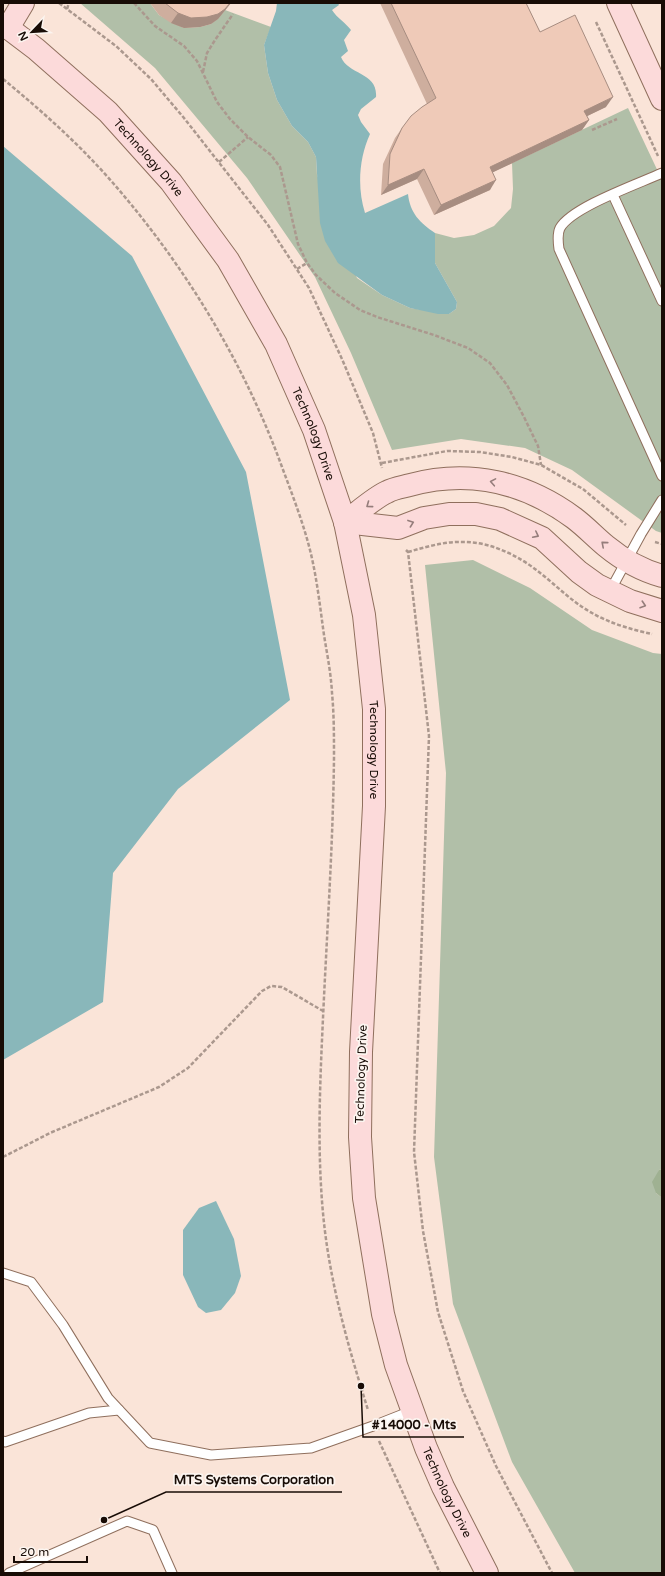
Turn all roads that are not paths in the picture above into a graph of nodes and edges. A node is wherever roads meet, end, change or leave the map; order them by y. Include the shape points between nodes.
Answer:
1 (23, 3) edge
2 (618, 3) edge
3 (5, 26) edge
4 (662, 99) edge
5 (662, 174) edge
6 (613, 195) junction
7 (662, 301) edge
8 (662, 476) edge
9 (662, 500) edge
10 (345, 522) junction
11 (627, 561) junction
12 (662, 576) edge
13 (610, 592) junction
14 (662, 611) edge
15 (3, 1273) edge
16 (119, 1410) junction
17 (411, 1410) junction
18 (3, 1441) edge
19 (9, 1573) edge
20 (172, 1573) edge
21 (487, 1573) edge

1 - 3 street
2 - 4 street
3 - 10 street, Technology Drive via 36,49 108,112 171,182 228,260 276,344 314,430
5 - 6 lane
6 - 7 lane
6 - 8 lane via 571,216 560,228 559,249
9 - 11 lane
11 -> 10 street via 548,501 508,484 479,479 425,481 387,492
10 -> 13 street via 398,528 424,518 448,514 476,514 500,519 542,538 579,572
10 - 17 street, Technology Drive via 364,615 374,709 374,806 361,1052 362,1168 365,1206 383,1314
11 - 12 street
11 - 13 lane
13 -> 14 street
15 - 16 lane via 31,1282 63,1325 108,1398
16 - 17 lane via 150,1443 211,1455 310,1448
16 - 18 lane via 89,1413
17 - 21 street, Technology Drive via 443,1487
19 - 20 lane via 127,1521 153,1530

